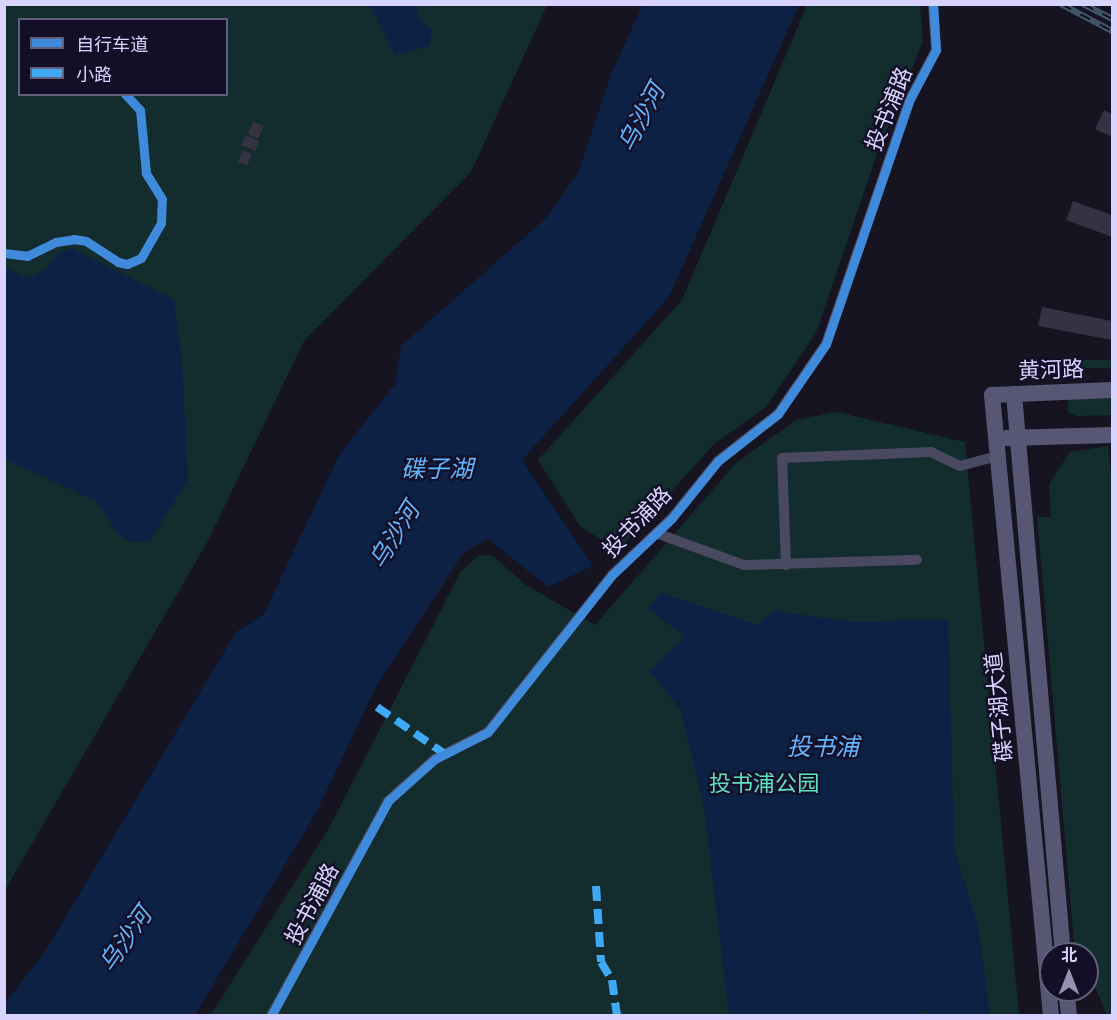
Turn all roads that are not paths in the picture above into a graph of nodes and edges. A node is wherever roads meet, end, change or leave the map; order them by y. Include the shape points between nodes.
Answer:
1 (933, 4) edge
2 (1113, 390) edge
3 (1014, 394) junction
4 (992, 395) joint
5 (1113, 435) edge
6 (996, 438) junction
7 (1017, 438) junction
8 (998, 456) junction
9 (656, 533) junction
10 (917, 560) dead end
11 (786, 565) junction
12 (1062, 942) edge
13 (271, 1016) edge
14 (1052, 1016) edge

1 - 9 street, 投书浦路 via 936,50 909,101 826,344 778,414 718,461
2 - 3 main road, 黄河路
3 - 4 main road, 黄河路
3 - 7 main road, 碟子湖大道
4 - 6 main road, 碟子湖大道
5 - 7 main road
6 - 7 main road
6 - 8 main road, 碟子湖大道
7 - 12 main road, 碟子湖大道
8 - 11 street via 960,466 931,452 782,458
8 - 14 main road, 碟子湖大道
9 - 11 street via 744,565
9 - 13 street, 投书浦路 via 612,575 488,732 435,759 388,801
10 - 11 street

